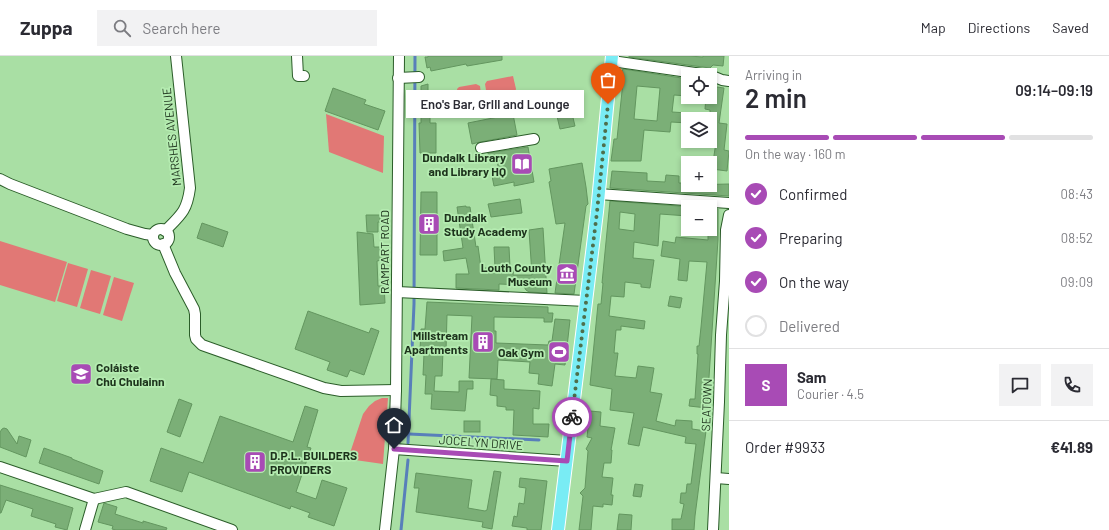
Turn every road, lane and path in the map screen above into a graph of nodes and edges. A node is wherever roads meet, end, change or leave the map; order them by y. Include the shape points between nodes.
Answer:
1 (176, 56) edge
2 (297, 56) edge
3 (399, 56) edge
4 (612, 58) edge
5 (681, 70) edge
6 (304, 76) dead end
7 (414, 77) dead end
8 (398, 78) junction
9 (717, 78) edge
10 (729, 81) edge
11 (534, 139) dead end
12 (481, 148) dead end
13 (0, 179) edge
14 (598, 194) junction
15 (729, 203) edge
16 (729, 215) edge
17 (165, 231) junction
18 (153, 235) junction
19 (163, 244) junction
20 (729, 271) edge
21 (726, 281) junction
22 (396, 292) junction
23 (586, 301) junction
24 (396, 390) junction
25 (724, 402) edge
26 (394, 449) junction
27 (567, 461) junction
28 (0, 467) edge
29 (716, 478) junction
30 (729, 480) edge
31 (94, 499) junction
32 (85, 530) edge
33 (232, 530) edge
34 (385, 530) edge
35 (558, 530) edge
36 (713, 530) edge

1 - 17 street, MARSHES AVENUE via 190,188 185,209
2 - 6 street via 298,76
3 - 8 street, RAMPART ROAD
4 - 5 street
4 - 14 main road
7 - 8 street
8 - 22 street, RAMPART ROAD
9 - 10 street
11 - 12 street
13 - 18 street via 127,229
14 - 15 street
14 - 23 main road
16 - 21 street, SEATOWN via 726,230
17 - 18 street via 159,229
17 - 19 street via 168,239
18 - 19 street via 156,242
19 - 24 street via 194,309 195,335 202,345 324,388 342,392
20 - 21 street, SEATOWN
21 - 25 street, SEATOWN via 722,336
22 - 23 street
22 - 24 street, RAMPART ROAD
23 - 27 main road
24 - 26 street, RAMPART ROAD
25 - 29 street, SEATOWN
26 - 27 street, JOCELYN DRIVE
26 - 34 street, RAMPART ROAD
27 - 35 main road
28 - 31 street
29 - 30 street
29 - 36 street, SEATOWN
31 - 32 street
31 - 33 street via 126,492

